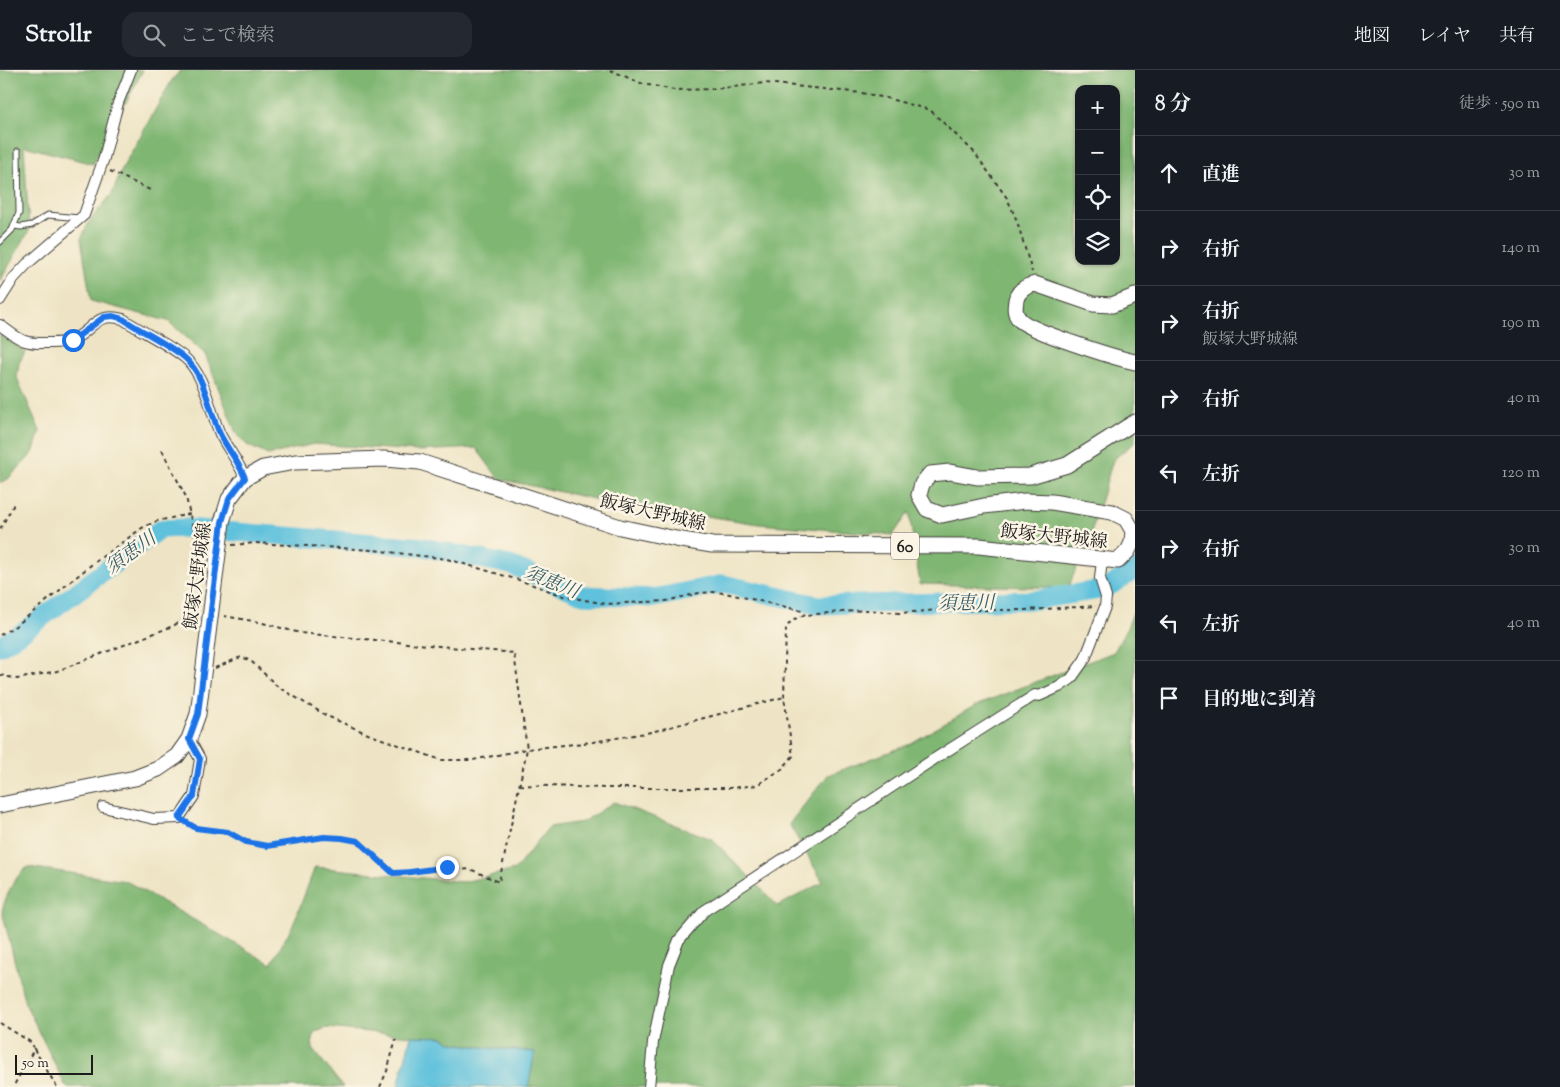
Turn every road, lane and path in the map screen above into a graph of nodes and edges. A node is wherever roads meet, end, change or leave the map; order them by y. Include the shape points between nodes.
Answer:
1 (131, 70) edge
2 (610, 70) edge
3 (18, 151) dead end
4 (101, 167) junction
5 (150, 190) dead end
6 (81, 218) junction
7 (14, 226) junction
8 (0, 242) edge
9 (1035, 284) junction
10 (1135, 296) edge
11 (0, 300) edge
12 (0, 325) edge
13 (1135, 362) edge
14 (1135, 422) edge
15 (162, 450) dead end
16 (245, 478) junction
17 (13, 501) dead end
18 (190, 514) junction
19 (0, 529) edge
20 (219, 543) junction
21 (1102, 560) junction
22 (213, 586) junction
23 (1105, 602) junction
24 (210, 613) junction
25 (805, 615) junction
26 (0, 635) edge
27 (203, 674) junction
28 (0, 675) edge
29 (784, 697) junction
30 (189, 739) junction
31 (527, 749) junction
32 (520, 785) junction
33 (0, 806) edge
34 (103, 806) dead end
35 (179, 818) junction
36 (0, 1023) edge
37 (396, 1040) dead end
38 (34, 1049) junction
39 (13, 1087) edge
40 (57, 1087) edge
41 (380, 1087) edge
42 (648, 1087) edge

1 - 4 street
2 - 9 path via 643,84 674,90 765,83 862,93 930,110 974,152 1007,198 1018,221
3 - 7 lane via 19,213
4 - 5 path
4 - 6 street
6 - 7 lane via 48,215 32,225
6 - 11 street via 27,264
7 - 8 lane
9 - 10 main road via 1093,304 1112,305
9 - 13 main road via 1026,286 1017,295 1014,308 1019,318 1032,328
12 - 16 street via 20,340 32,344 73,340 104,317 123,319 185,358 194,368 219,432
14 - 21 main road, 飯塚大野城線 / 60 via 1066,465 1030,476 977,477 950,472 930,474 922,484 920,495 927,509 942,515 1025,501 1112,512 1126,518 1133,531 1128,551 1118,561
15 - 18 path via 186,497
16 - 20 main road, 飯塚大野城線 / 60 via 229,499
16 - 21 main road, 飯塚大野城線 / 60 via 264,468 295,462 384,459 420,462 620,527 676,540 712,545 979,546
17 - 19 path
18 - 22 path via 203,574
18 - 26 path via 157,521 142,528
20 - 22 main road, 飯塚大野城線 / 60
20 - 25 path via 372,550 447,559 564,596 606,604 666,602 713,592 786,607 802,611
21 - 23 street via 1100,578
22 - 24 main road, 飯塚大野城線 / 60
23 - 25 path via 1097,606 1025,610 899,613 867,610
23 - 42 street via 1085,659 1071,679 1027,700 704,911 679,940 669,965 653,1042
24 - 27 main road, 飯塚大野城線 / 60
24 - 28 path via 195,612 173,626 57,672 17,679
24 - 31 path via 300,632 514,654
25 - 29 path via 792,620 786,628
27 - 30 main road, 飯塚大野城線 / 60 via 198,714
27 - 31 path via 241,657 251,661 278,687 327,716 441,760 473,760
29 - 31 path via 651,732
29 - 32 path via 793,756 782,769 757,785 604,788
30 - 33 main road, 飯塚大野城線 / 60 via 177,756 158,769 135,778
30 - 35 street via 200,759 194,796
31 - 32 path
32 - 35 path via 499,882 470,869 447,867 393,873 358,841 324,837 267,846 246,842 228,832 196,828
34 - 35 street via 154,819
36 - 38 path via 32,1043
37 - 41 path
38 - 39 path
38 - 40 path

